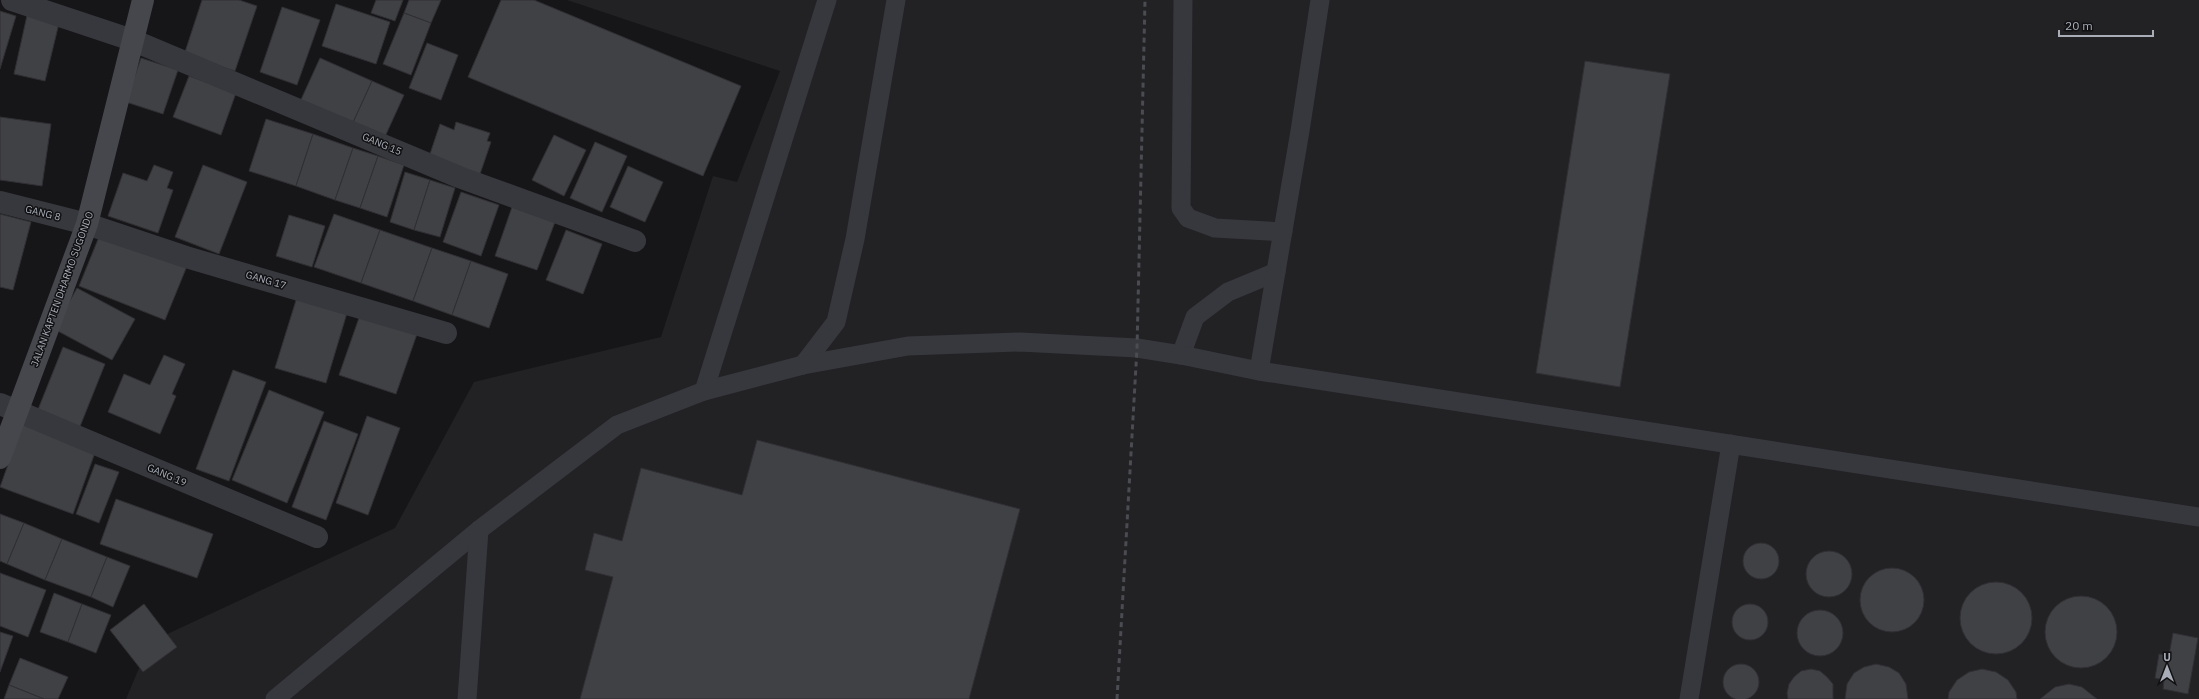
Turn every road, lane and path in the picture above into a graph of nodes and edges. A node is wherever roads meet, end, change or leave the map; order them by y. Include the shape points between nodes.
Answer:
1 (12, 0) edge
2 (143, 0) edge
3 (827, 0) edge
4 (896, 0) edge
5 (1183, 0) edge
6 (1320, 0) edge
7 (132, 40) junction
8 (0, 202) edge
9 (87, 224) junction
10 (1283, 232) junction
11 (635, 241) dead end
12 (1276, 272) junction
13 (446, 333) dead end
14 (1181, 355) junction
15 (803, 365) junction
16 (1259, 371) junction
17 (704, 391) junction
18 (9, 408) edge
19 (1731, 444) junction
20 (0, 458) edge
21 (2199, 517) edge
22 (479, 530) junction
23 (317, 538) dead end
24 (468, 693) edge
25 (275, 699) edge
26 (454, 699) edge
27 (1689, 699) edge

1 - 7 street, GANG 15
2 - 7 main road, JALAN KAPTEN DHARMO SUGONDO
3 - 17 lane
4 - 15 lane via 855,239 836,322
5 - 10 lane via 1181,208 1188,218 1215,228
6 - 10 lane
7 - 9 main road, JALAN KAPTEN DHARMO SUGONDO
7 - 11 street, GANG 15 via 459,177
8 - 9 street, GANG 8
9 - 13 street, GANG 17 via 186,257
9 - 18 main road, JALAN KAPTEN DHARMO SUGONDO
10 - 12 lane
12 - 14 lane via 1228,292 1195,317
12 - 16 lane
14 - 15 lane via 1137,348 1012,342 908,346
14 - 16 lane
15 - 17 lane
16 - 19 lane
17 - 22 lane via 617,425
18 - 20 main road, JALAN KAPTEN DHARMO SUGONDO
18 - 23 street, GANG 19
19 - 21 lane
19 - 27 lane
22 - 24 lane
22 - 25 lane
24 - 26 lane

